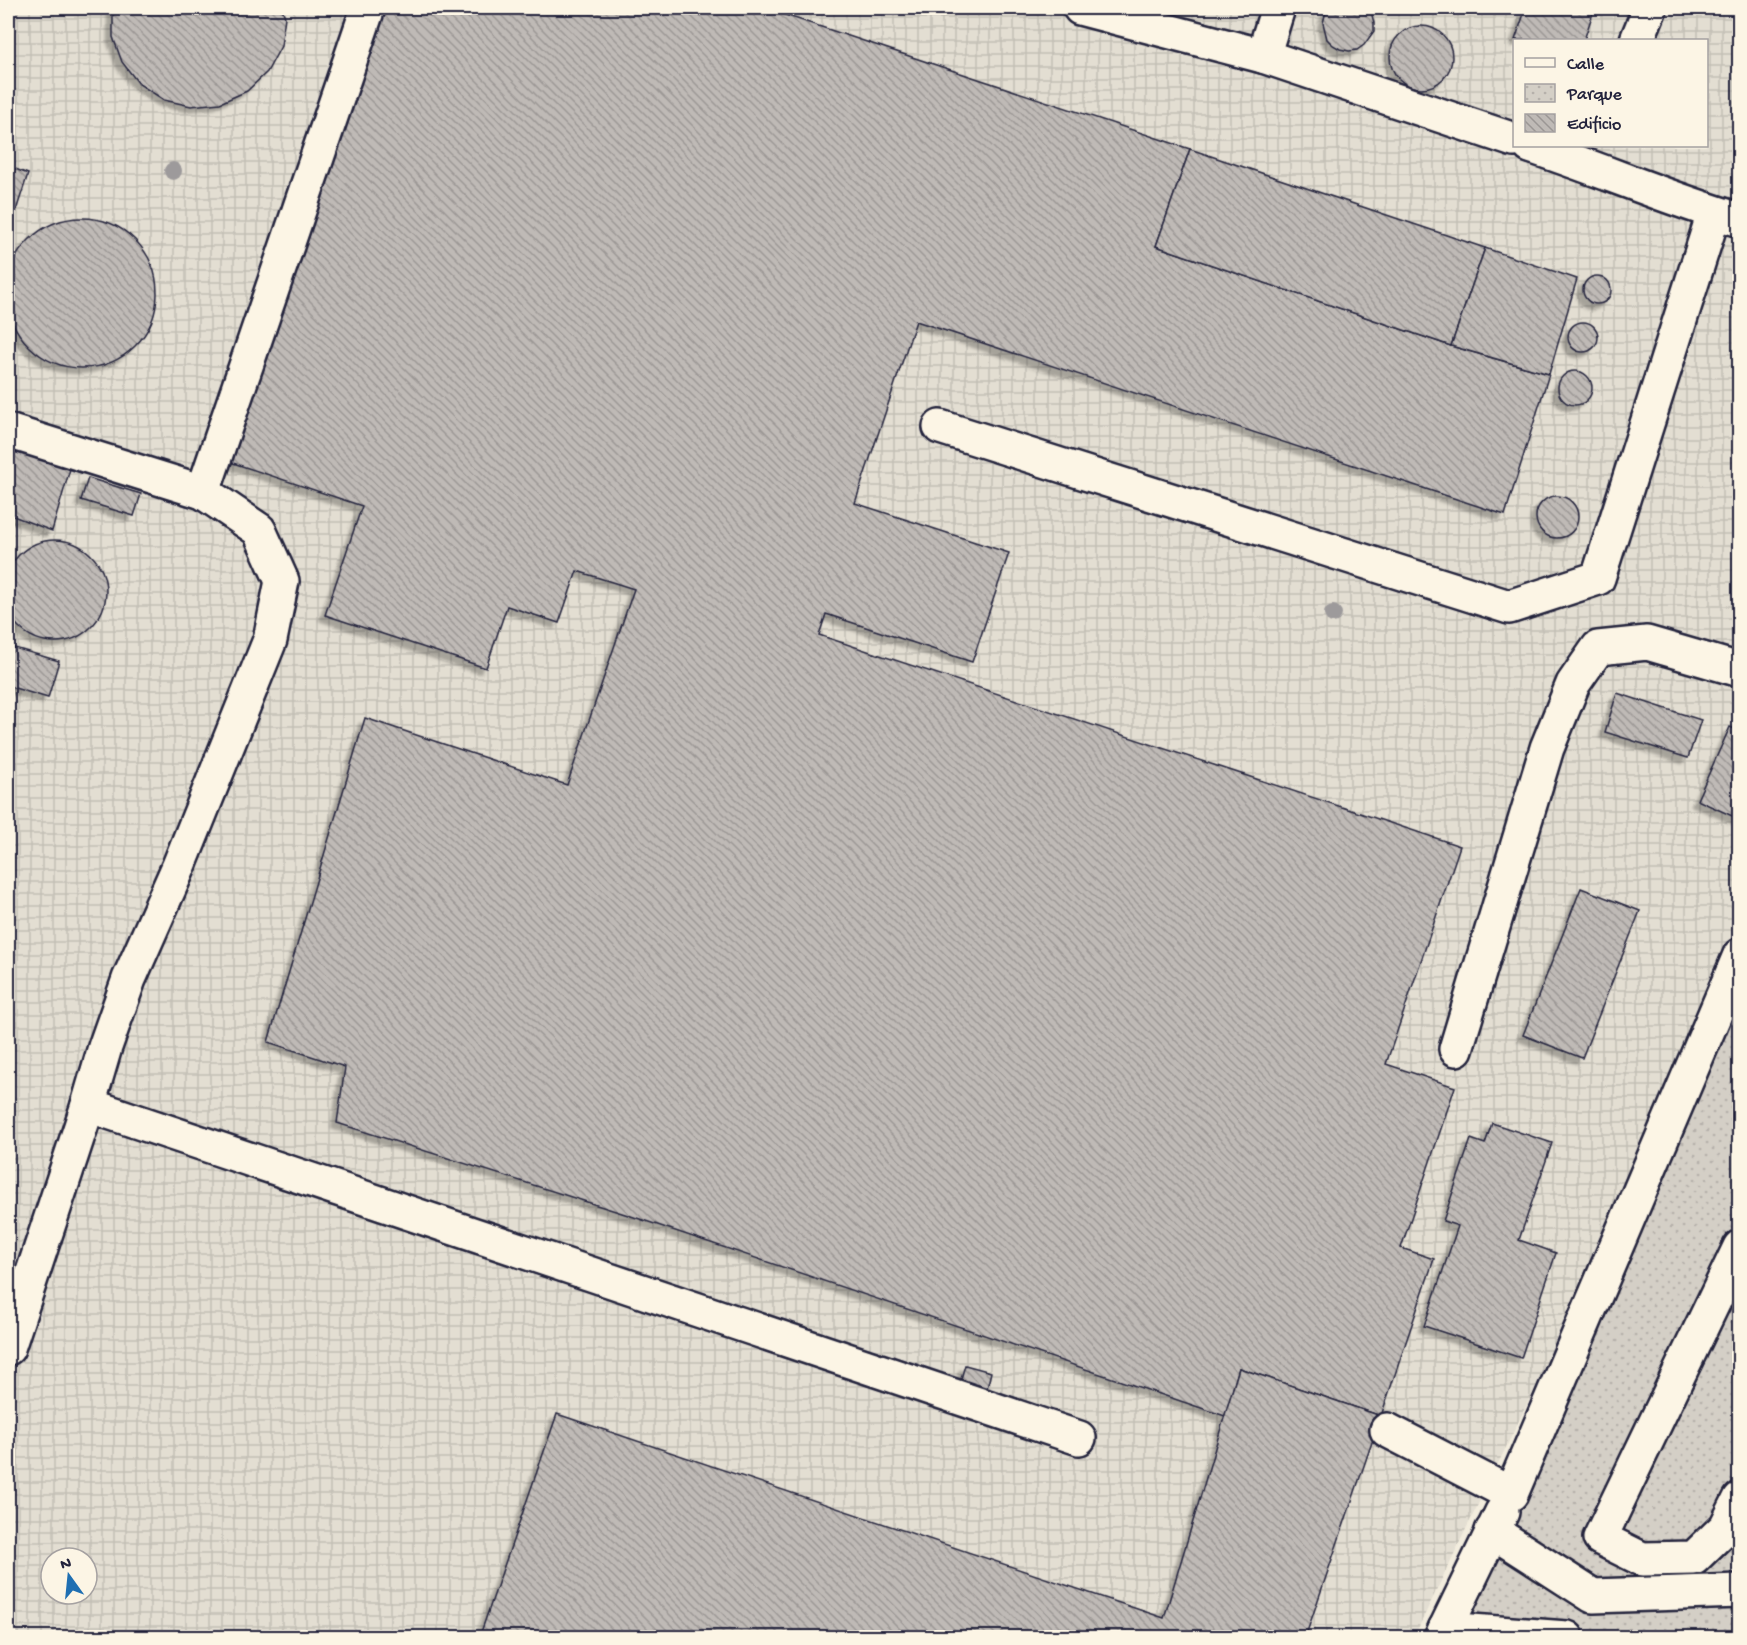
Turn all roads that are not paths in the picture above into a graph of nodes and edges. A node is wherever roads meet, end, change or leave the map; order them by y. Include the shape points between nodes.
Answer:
1 (368, 8) edge
2 (1080, 8) edge
3 (1278, 8) edge
4 (1650, 8) edge
5 (1636, 39) edge
6 (1263, 56) junction
7 (1513, 139) edge
8 (1537, 147) edge
9 (1584, 154) edge
10 (1727, 217) edge
11 (940, 427) dead end
12 (8, 431) edge
13 (203, 492) junction
14 (1740, 670) edge
15 (1740, 954) edge
16 (1456, 1049) dead end
17 (88, 1105) junction
18 (1740, 1247) edge
19 (8, 1348) edge
20 (1387, 1430) dead end
21 (1079, 1438) dead end
22 (1510, 1494) junction
23 (1740, 1499) edge
24 (1492, 1531) junction
25 (1740, 1591) edge
26 (1443, 1634) edge
27 (1567, 1638) edge

1 - 13 lane
2 - 6 lane
3 - 6 lane
4 - 5 lane
6 - 7 lane
8 - 9 lane
9 - 10 lane
10 - 11 lane via 1598,578 1509,607
12 - 13 lane
13 - 17 lane via 259,530 282,581 270,640 129,979
14 - 16 lane via 1647,643 1598,648 1573,684 1547,748
15 - 22 lane
17 - 19 lane
17 - 21 lane
18 - 23 lane via 1600,1538 1642,1559 1694,1558 1726,1527
20 - 22 lane
22 - 24 lane
24 - 25 lane via 1593,1596
24 - 26 lane
26 - 27 lane

